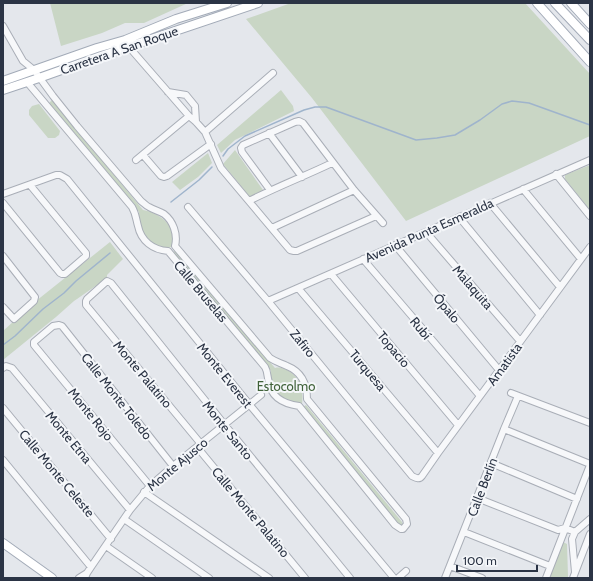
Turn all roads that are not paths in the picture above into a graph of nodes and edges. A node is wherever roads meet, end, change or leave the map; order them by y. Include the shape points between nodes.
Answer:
1 (227, 3) edge
2 (258, 3) edge
3 (537, 3) edge
4 (555, 3) edge
5 (571, 3) edge
6 (176, 19) junction
7 (201, 22) junction
8 (590, 24) edge
9 (4, 28) edge
10 (586, 32) edge
11 (158, 37) junction
12 (590, 40) edge
13 (129, 47) junction
14 (590, 62) edge
15 (34, 70) junction
16 (272, 73) dead end
17 (40, 78) junction
18 (3, 81) edge
19 (27, 82) junction
20 (46, 86) junction
21 (3, 90) edge
22 (168, 92) junction
23 (36, 93) junction
24 (189, 116) junction
25 (196, 122) junction
26 (205, 132) junction
27 (269, 133) junction
28 (211, 144) junction
29 (143, 154) junction
30 (136, 160) dead end
31 (590, 160) edge
32 (332, 163) junction
33 (556, 174) junction
34 (302, 177) junction
35 (30, 184) junction
36 (523, 189) junction
37 (270, 190) junction
38 (354, 190) junction
39 (3, 194) edge
40 (249, 201) junction
41 (3, 203) edge
42 (490, 203) junction
43 (188, 207) dead end
44 (376, 216) junction
45 (590, 216) edge
46 (459, 217) junction
47 (383, 223) dead end
48 (272, 228) junction
49 (426, 232) junction
50 (395, 245) junction
51 (175, 246) junction
52 (590, 247) edge
53 (168, 251) junction
54 (3, 256) edge
55 (363, 259) junction
56 (581, 259) junction
57 (331, 274) junction
58 (560, 287) junction
59 (298, 288) junction
60 (268, 301) junction
61 (86, 305) joint
62 (3, 307) edge
63 (540, 315) junction
64 (520, 341) junction
65 (34, 342) joint
66 (5, 367) edge
67 (499, 370) junction
68 (511, 393) dead end
69 (261, 395) dead end
70 (480, 396) junction
71 (518, 396) junction
72 (307, 399) junction
73 (249, 404) junction
74 (299, 406) junction
75 (3, 408) edge
76 (224, 424) junction
77 (590, 424) edge
78 (458, 425) junction
79 (504, 429) junction
80 (199, 445) junction
81 (438, 453) junction
82 (3, 460) edge
83 (491, 463) junction
84 (590, 464) edge
85 (173, 466) junction
86 (417, 478) joint
87 (150, 486) junction
88 (144, 492) junction
89 (477, 498) junction
90 (577, 499) junction
91 (130, 510) junction
92 (124, 519) junction
93 (590, 519) edge
94 (566, 528) junction
95 (558, 530) junction
96 (464, 532) junction
97 (575, 532) junction
98 (590, 534) edge
99 (562, 536) junction
100 (111, 538) junction
101 (572, 540) junction
102 (3, 544) edge
103 (106, 546) junction
104 (3, 547) edge
105 (16, 552) junction
106 (450, 566) junction
107 (550, 566) junction
108 (406, 571) dead end
109 (88, 572) edge
110 (574, 575) edge
111 (52, 578) edge
112 (79, 578) edge
113 (152, 578) edge
114 (209, 578) edge
115 (269, 578) edge
116 (305, 578) edge
117 (350, 578) edge
118 (394, 578) edge
119 (398, 578) edge
120 (445, 578) edge
121 (482, 578) edge
122 (546, 578) edge

1 - 6 main road, Carretera A San Roque
2 - 7 main road, Carretera A San Roque
3 - 14 main road
4 - 10 main road
5 - 8 main road
6 - 7 main road via 182,22
6 - 11 main road via 174,24
6 - 15 main road, Carretera A San Roque via 125,40
7 - 11 main road, Carretera A San Roque
9 - 15 street, Calle Bruselas via 23,61
10 - 12 main road
11 - 13 main road, Carretera A San Roque
13 - 17 main road, Carretera A San Roque
13 - 22 street
15 - 17 street, Calle Bruselas
15 - 18 main road
16 - 26 street
17 - 19 main road, Carretera A San Roque
17 - 20 street, Calle Bruselas
19 - 21 main road, Carretera A San Roque
19 - 23 street, Calle Bruselas
20 - 23 street
20 - 51 street, Calle Bruselas via 141,201 166,216 175,232
22 - 24 street
22 - 25 street via 186,95 195,106
23 - 53 street, Calle Bruselas via 132,207 140,232 147,242 156,249
24 - 25 street
24 - 29 street
25 - 26 street
26 - 28 street
27 - 32 street via 299,121
27 - 34 street
27 - 37 street via 240,148
28 - 29 street via 164,177
28 - 40 street via 221,168
29 - 30 street
31 - 33 street, Avenida Punta Esmeralda
32 - 34 street
32 - 38 street
33 - 36 street, Avenida Punta Esmeralda
33 - 45 street
34 - 37 street
35 - 39 street
35 - 41 street via 86,254 64,274
35 - 73 street, Monte Everest via 56,175 67,179
36 - 42 street, Avenida Punta Esmeralda
36 - 56 street
37 - 40 street
38 - 44 street
38 - 48 street
40 - 48 street
42 - 46 street, Avenida Punta Esmeralda
42 - 58 street
43 - 60 street, Zafiro
44 - 47 street
44 - 48 street via 298,251 290,250
46 - 49 street, Avenida Punta Esmeralda
46 - 63 street
49 - 50 street, Avenida Punta Esmeralda
49 - 64 street, Malaquita
50 - 55 street, Avenida Punta Esmeralda
50 - 67 street, Ópalo
51 - 53 street
51 - 72 street, Calle Bruselas via 270,358 300,374 305,384
52 - 56 street, Amatista
53 - 74 street, Calle Bruselas via 265,367 274,394 284,402
54 - 62 street via 35,297 15,318
55 - 57 street, Avenida Punta Esmeralda
55 - 70 street, Rubí
56 - 58 street, Amatista
57 - 59 street, Avenida Punta Esmeralda
57 - 78 street, Topacio
58 - 63 street, Amatista
59 - 60 street, Avenida Punta Esmeralda
59 - 81 street, Turquesa
60 - 86 street, Zafiro via 412,476
61 - 76 street, Monte Santo via 87,299 107,281 110,283
61 - 80 street, Monte Palatino
63 - 64 street, Amatista
64 - 67 street, Amatista
65 - 85 street, Calle Monte Toledo via 53,326 62,326
65 - 87 street, Monte Rojo
66 - 91 street, Monte Etna via 12,368
67 - 70 street, Amatista
68 - 71 street
69 - 73 street, Monte Ajusco
70 - 78 street, Amatista
71 - 77 street
71 - 79 street, Calle Berlín
72 - 74 street
72 - 74 street, Calle Bruselas via 406,519 407,524 403,529 396,526
73 - 76 street, Monte Ajusco
73 - 118 street, Monte Everest
75 - 100 street, Calle Monte Celeste
76 - 80 street, Monte Ajusco
76 - 117 street, Monte Santo
78 - 81 street, Amatista
79 - 83 street, Calle Berlín
79 - 84 street
80 - 85 street, Monte Ajusco
80 - 116 street, Calle Monte Palatino
81 - 86 street, Amatista via 422,476
82 - 109 street
83 - 89 street, Calle Berlín
83 - 90 street
84 - 90 street
85 - 87 street, Monte Ajusco
87 - 88 street, Monte Ajusco
88 - 91 street, Monte Ajusco
88 - 115 street
89 - 95 street
89 - 96 street, Calle Berlín
90 - 94 street
91 - 92 street, Monte Ajusco
92 - 100 street, Monte Ajusco
92 - 114 street
93 - 97 street
94 - 95 street
94 - 97 street
94 - 99 street
95 - 99 street
96 - 106 street, Calle Berlín
96 - 107 street
97 - 101 street
98 - 110 street
99 - 101 street
99 - 107 street
100 - 103 street, Monte Ajusco
101 - 110 street
102 - 105 main road
103 - 109 street, Monte Ajusco
103 - 113 street
104 - 105 main road
105 - 111 main road
106 - 120 street, Calle Berlín
106 - 121 street
107 - 122 street
108 - 119 street
109 - 112 street, Monte Ajusco

